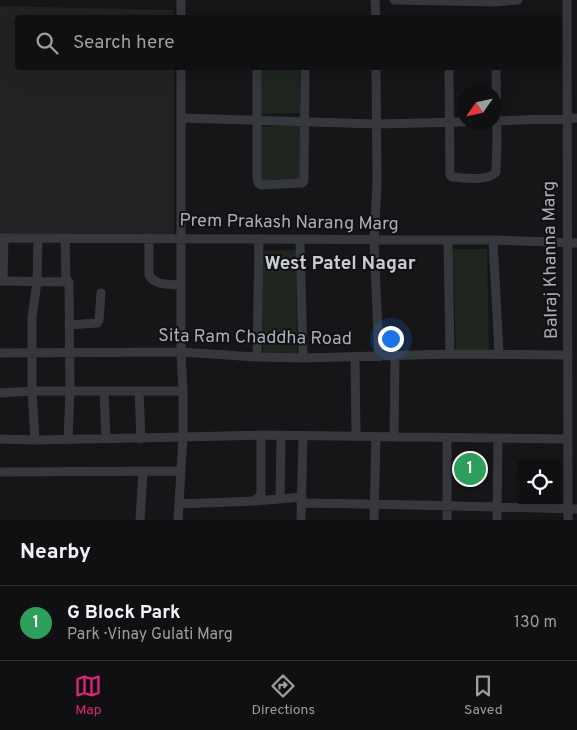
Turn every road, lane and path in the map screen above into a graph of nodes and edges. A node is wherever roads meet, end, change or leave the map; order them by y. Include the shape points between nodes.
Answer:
1 (181, 0) edge
2 (376, 0) edge
3 (394, 0) edge
4 (422, 0) edge
5 (518, 0) edge
6 (567, 0) edge
7 (458, 1) edge
8 (494, 1) edge
9 (181, 15) edge
10 (376, 15) edge
11 (180, 70) edge
12 (257, 70) edge
13 (305, 70) edge
14 (376, 70) edge
15 (450, 70) edge
16 (496, 70) edge
17 (496, 85) edge
18 (180, 118) junction
19 (577, 118) edge
20 (566, 119) junction
21 (258, 120) junction
22 (502, 121) edge
23 (304, 122) junction
24 (450, 122) junction
25 (457, 122) edge
26 (377, 124) junction
27 (496, 130) edge
28 (2, 238) edge
29 (38, 238) junction
30 (65, 238) junction
31 (149, 238) junction
32 (181, 238) junction
33 (259, 239) junction
34 (300, 240) junction
35 (448, 240) junction
36 (493, 240) junction
37 (374, 241) junction
38 (572, 243) edge
39 (2, 281) edge
40 (37, 282) junction
41 (66, 282) junction
42 (181, 285) junction
43 (101, 293) dead end
44 (69, 325) junction
45 (32, 352) junction
46 (69, 352) junction
47 (181, 352) junction
48 (0, 353) edge
49 (450, 354) junction
50 (499, 354) junction
51 (568, 355) junction
52 (257, 357) junction
53 (355, 357) junction
54 (379, 357) junction
55 (395, 357) junction
56 (303, 358) junction
57 (32, 391) junction
58 (70, 391) junction
59 (104, 391) junction
60 (139, 391) junction
61 (183, 391) junction
62 (0, 393) edge
63 (261, 435) junction
64 (281, 436) junction
65 (303, 436) junction
66 (356, 436) junction
67 (376, 436) junction
68 (182, 437) junction
69 (394, 437) junction
70 (447, 438) junction
71 (498, 438) junction
72 (0, 439) edge
73 (106, 439) junction
74 (141, 439) junction
75 (568, 439) junction
76 (35, 440) junction
77 (68, 440) junction
78 (180, 471) junction
79 (0, 472) edge
80 (143, 472) junction
81 (280, 499) junction
82 (302, 500) junction
83 (254, 501) junction
84 (179, 504) junction
85 (374, 504) junction
86 (447, 505) junction
87 (498, 508) junction
88 (573, 509) edge
89 (140, 520) edge
90 (178, 520) edge
91 (302, 520) edge
92 (374, 520) edge
93 (448, 520) edge
94 (497, 520) edge
95 (568, 520) edge

1 - 9 street
2 - 10 street
3 - 4 street
4 - 7 street
5 - 8 street
6 - 20 street, Balraj Khanna Marg
7 - 8 street
11 - 18 street
12 - 21 street
13 - 23 street
14 - 26 street
15 - 24 street
16 - 17 street
18 - 21 street
18 - 32 street
19 - 20 street
20 - 22 street
20 - 38 street, Balraj Khanna Marg
21 - 23 street
21 - 23 street via 257,179 262,185 304,182
23 - 26 street
24 - 25 street
24 - 26 street
24 - 27 street via 451,176 484,178 496,172
26 - 37 street
28 - 29 street, Prem Prakash Narang Marg
28 - 39 street
29 - 30 street, Prem Prakash Narang Marg
29 - 40 street
30 - 31 street, Prem Prakash Narang Marg
30 - 41 street
31 - 32 street, Prem Prakash Narang Marg
31 - 42 street via 151,279
32 - 33 street, Prem Prakash Narang Marg
32 - 42 street
33 - 34 street, Prem Prakash Narang Marg
33 - 52 street
34 - 37 street, Prem Prakash Narang Marg
34 - 56 street
35 - 36 street, Prem Prakash Narang Marg
35 - 37 street, Prem Prakash Narang Marg
35 - 49 street
36 - 38 street, Prem Prakash Narang Marg
36 - 50 street
37 - 54 street
38 - 51 street, Balraj Khanna Marg
39 - 40 street
40 - 41 street
40 - 45 street
41 - 44 street via 69,282
42 - 47 street
43 - 44 street via 100,320 97,323
44 - 46 street
45 - 46 street, Sita Ram Chaddha Road
45 - 48 street, Sita Ram Chaddha Road
45 - 57 street
46 - 47 street, Sita Ram Chaddha Road
46 - 58 street
47 - 52 street, Sita Ram Chaddha Road
47 - 61 street
49 - 50 street, Sita Ram Chaddha Road
49 - 55 street, Sita Ram Chaddha Road
50 - 51 street, Sita Ram Chaddha Road
51 - 75 street, Balraj Khanna Marg
52 - 56 street, Sita Ram Chaddha Road
53 - 54 street, Sita Ram Chaddha Road
53 - 56 street, Sita Ram Chaddha Road
53 - 66 street
54 - 55 street, Sita Ram Chaddha Road
55 - 69 street
57 - 58 street
57 - 62 street
57 - 76 street
58 - 59 street
58 - 77 street
59 - 60 street
59 - 73 street
60 - 61 street
60 - 74 street
61 - 68 street
63 - 64 street
63 - 68 street
63 - 83 street via 261,495
64 - 65 street
64 - 81 street
65 - 66 street
65 - 82 street
66 - 67 street
67 - 69 street
67 - 85 street
68 - 74 street
68 - 78 street
69 - 70 street
70 - 71 street
70 - 86 street
71 - 75 street
71 - 87 street
72 - 76 street
73 - 74 street
73 - 77 street
75 - 88 street, Balraj Khanna Marg
76 - 77 street
78 - 80 street
78 - 84 street
79 - 80 street
80 - 89 street
81 - 82 street
81 - 83 street
82 - 85 street
82 - 91 street
83 - 84 street
84 - 90 street
85 - 86 street
85 - 92 street
86 - 87 street
86 - 93 street
87 - 88 street
87 - 94 street
88 - 95 street, Balraj Khanna Marg

